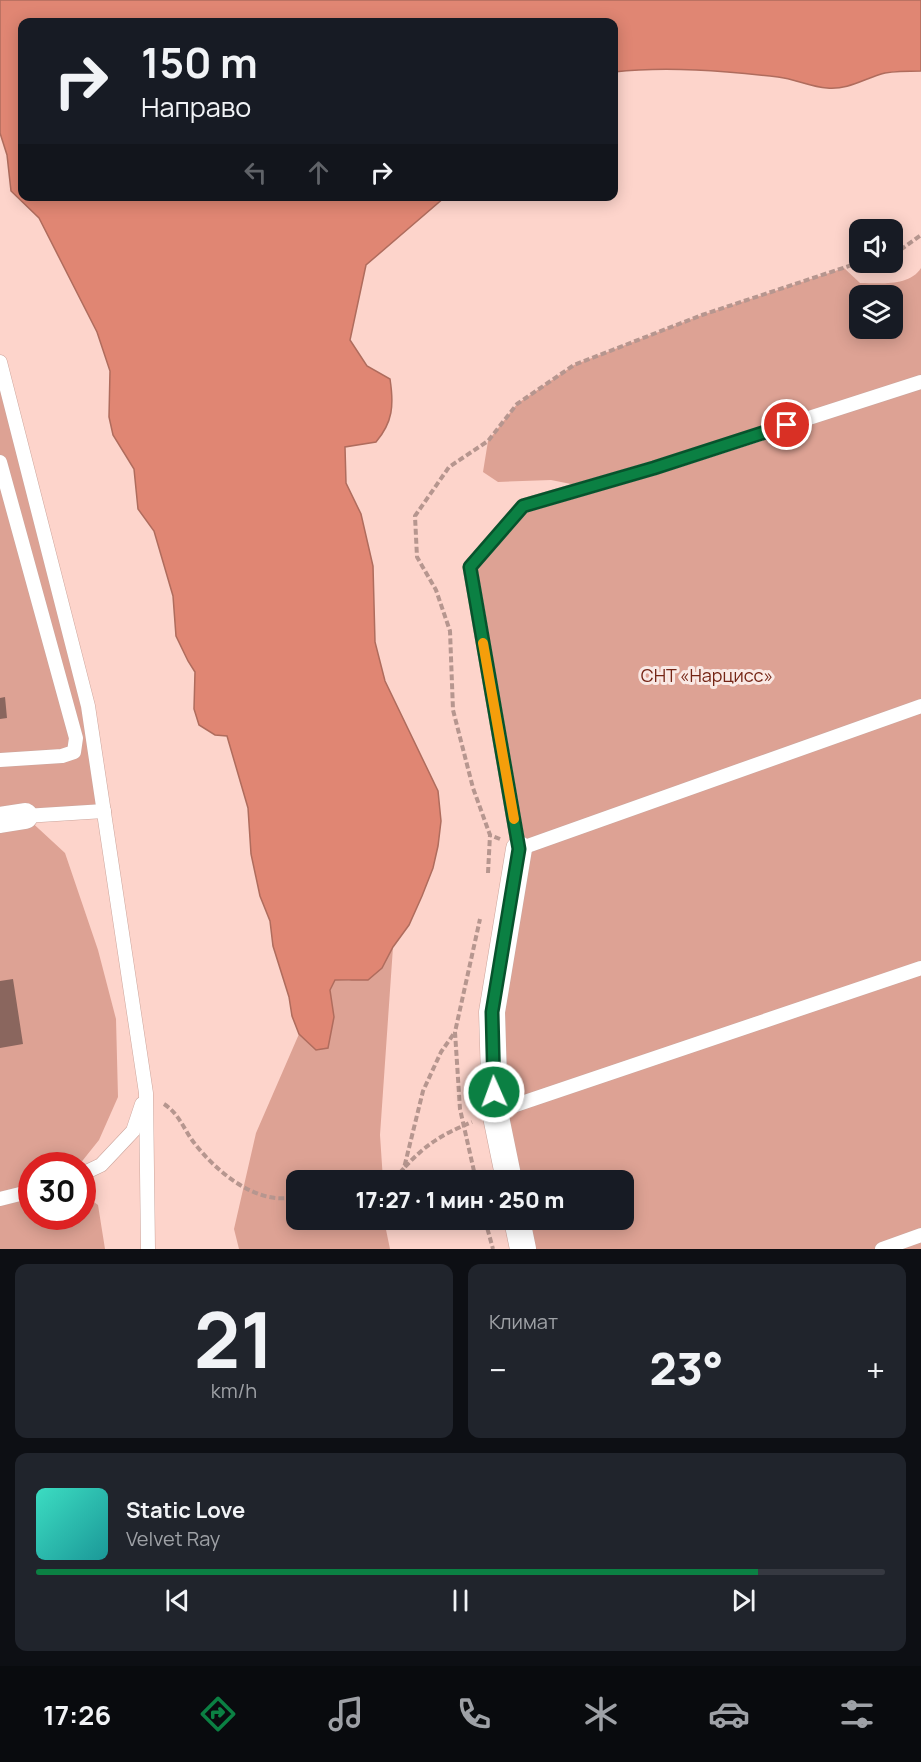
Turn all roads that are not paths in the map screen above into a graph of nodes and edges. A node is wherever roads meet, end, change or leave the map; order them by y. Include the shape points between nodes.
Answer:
1 (0, 362) edge
2 (921, 382) edge
3 (0, 462) edge
4 (921, 706) edge
5 (0, 760) edge
6 (104, 811) junction
7 (25, 816) joint
8 (0, 820) edge
9 (519, 849) junction
10 (921, 968) edge
11 (146, 1093) junction
12 (495, 1112) junction
13 (96, 1167) edge
14 (507, 1170) edge
15 (18, 1194) edge
16 (0, 1199) edge
17 (519, 1230) edge
18 (921, 1235) edge
19 (148, 1249) edge
20 (523, 1249) edge
21 (882, 1249) edge

1 - 6 lane via 88,706
2 - 9 lane via 654,468 533,502 515,514 470,567
3 - 5 lane via 76,738 74,752 62,756
4 - 9 lane
6 - 7 lane
6 - 11 lane
7 - 8 street
9 - 12 street via 492,1012
10 - 12 lane
11 - 13 lane via 133,1131
11 - 19 lane
12 - 14 street
15 - 16 lane
17 - 20 street
18 - 21 lane

